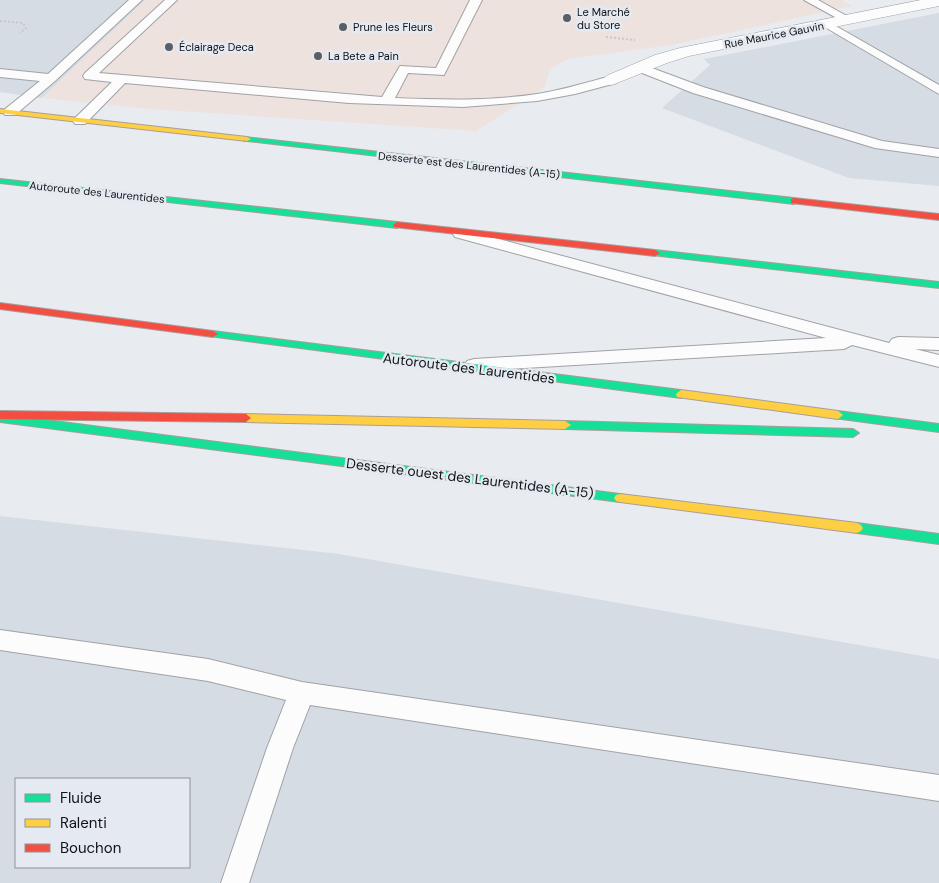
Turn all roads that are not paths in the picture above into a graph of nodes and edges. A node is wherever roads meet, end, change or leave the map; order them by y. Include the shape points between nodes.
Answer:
1 (136, 0) edge
2 (171, 0) edge
3 (476, 0) edge
4 (815, 1) edge
5 (939, 2) edge
6 (848, 20) junction
7 (827, 24) junction
8 (641, 68) junction
9 (0, 72) edge
10 (50, 78) junction
11 (122, 79) junction
12 (612, 80) joint
13 (939, 90) edge
14 (387, 101) junction
15 (5, 112) edge
16 (80, 121) junction
17 (939, 153) edge
18 (0, 181) edge
19 (939, 217) edge
20 (442, 229) junction
21 (939, 285) edge
22 (0, 306) edge
23 (861, 342) junction
24 (939, 344) edge
25 (939, 361) edge
26 (454, 366) junction
27 (0, 416) edge
28 (939, 428) edge
29 (869, 434) dead end
30 (899, 434) dead end
31 (939, 436) edge
32 (939, 539) edge
33 (0, 640) edge
34 (302, 693) junction
35 (939, 788) edge
36 (235, 883) edge

1 - 10 lane
2 - 11 lane via 89,76
3 - 14 lane via 440,72 404,69
4 - 6 lane
5 - 6 street, Rue Maurice Gauvin
6 - 7 street, Rue Maurice Gauvin
7 - 8 street, Rue Maurice Gauvin via 686,52
7 - 13 lane
8 - 12 street, Rue Maurice Gauvin
8 - 17 lane via 698,90 863,140 894,148
9 - 10 lane
10 - 15 lane
11 - 14 lane
11 - 16 lane
12 - 14 lane via 556,96 467,105
15 - 16 main road, Desserte est des Laurentides (A-15)
16 - 19 main road, Desserte est des Laurentides (A-15)
18 - 20 main road, Autoroute des Laurentides
20 - 21 main road, Autoroute des Laurentides
20 - 23 lane
22 - 26 main road, Autoroute des Laurentides
23 - 24 lane
23 - 25 lane
23 - 26 lane
26 - 28 main road, Autoroute des Laurentides
27 - 29 main road via 411,420
27 - 32 main road, Desserte ouest des Laurentides (A-15)
30 - 31 main road
33 - 34 lane via 208,670
34 - 35 lane
34 - 36 lane

